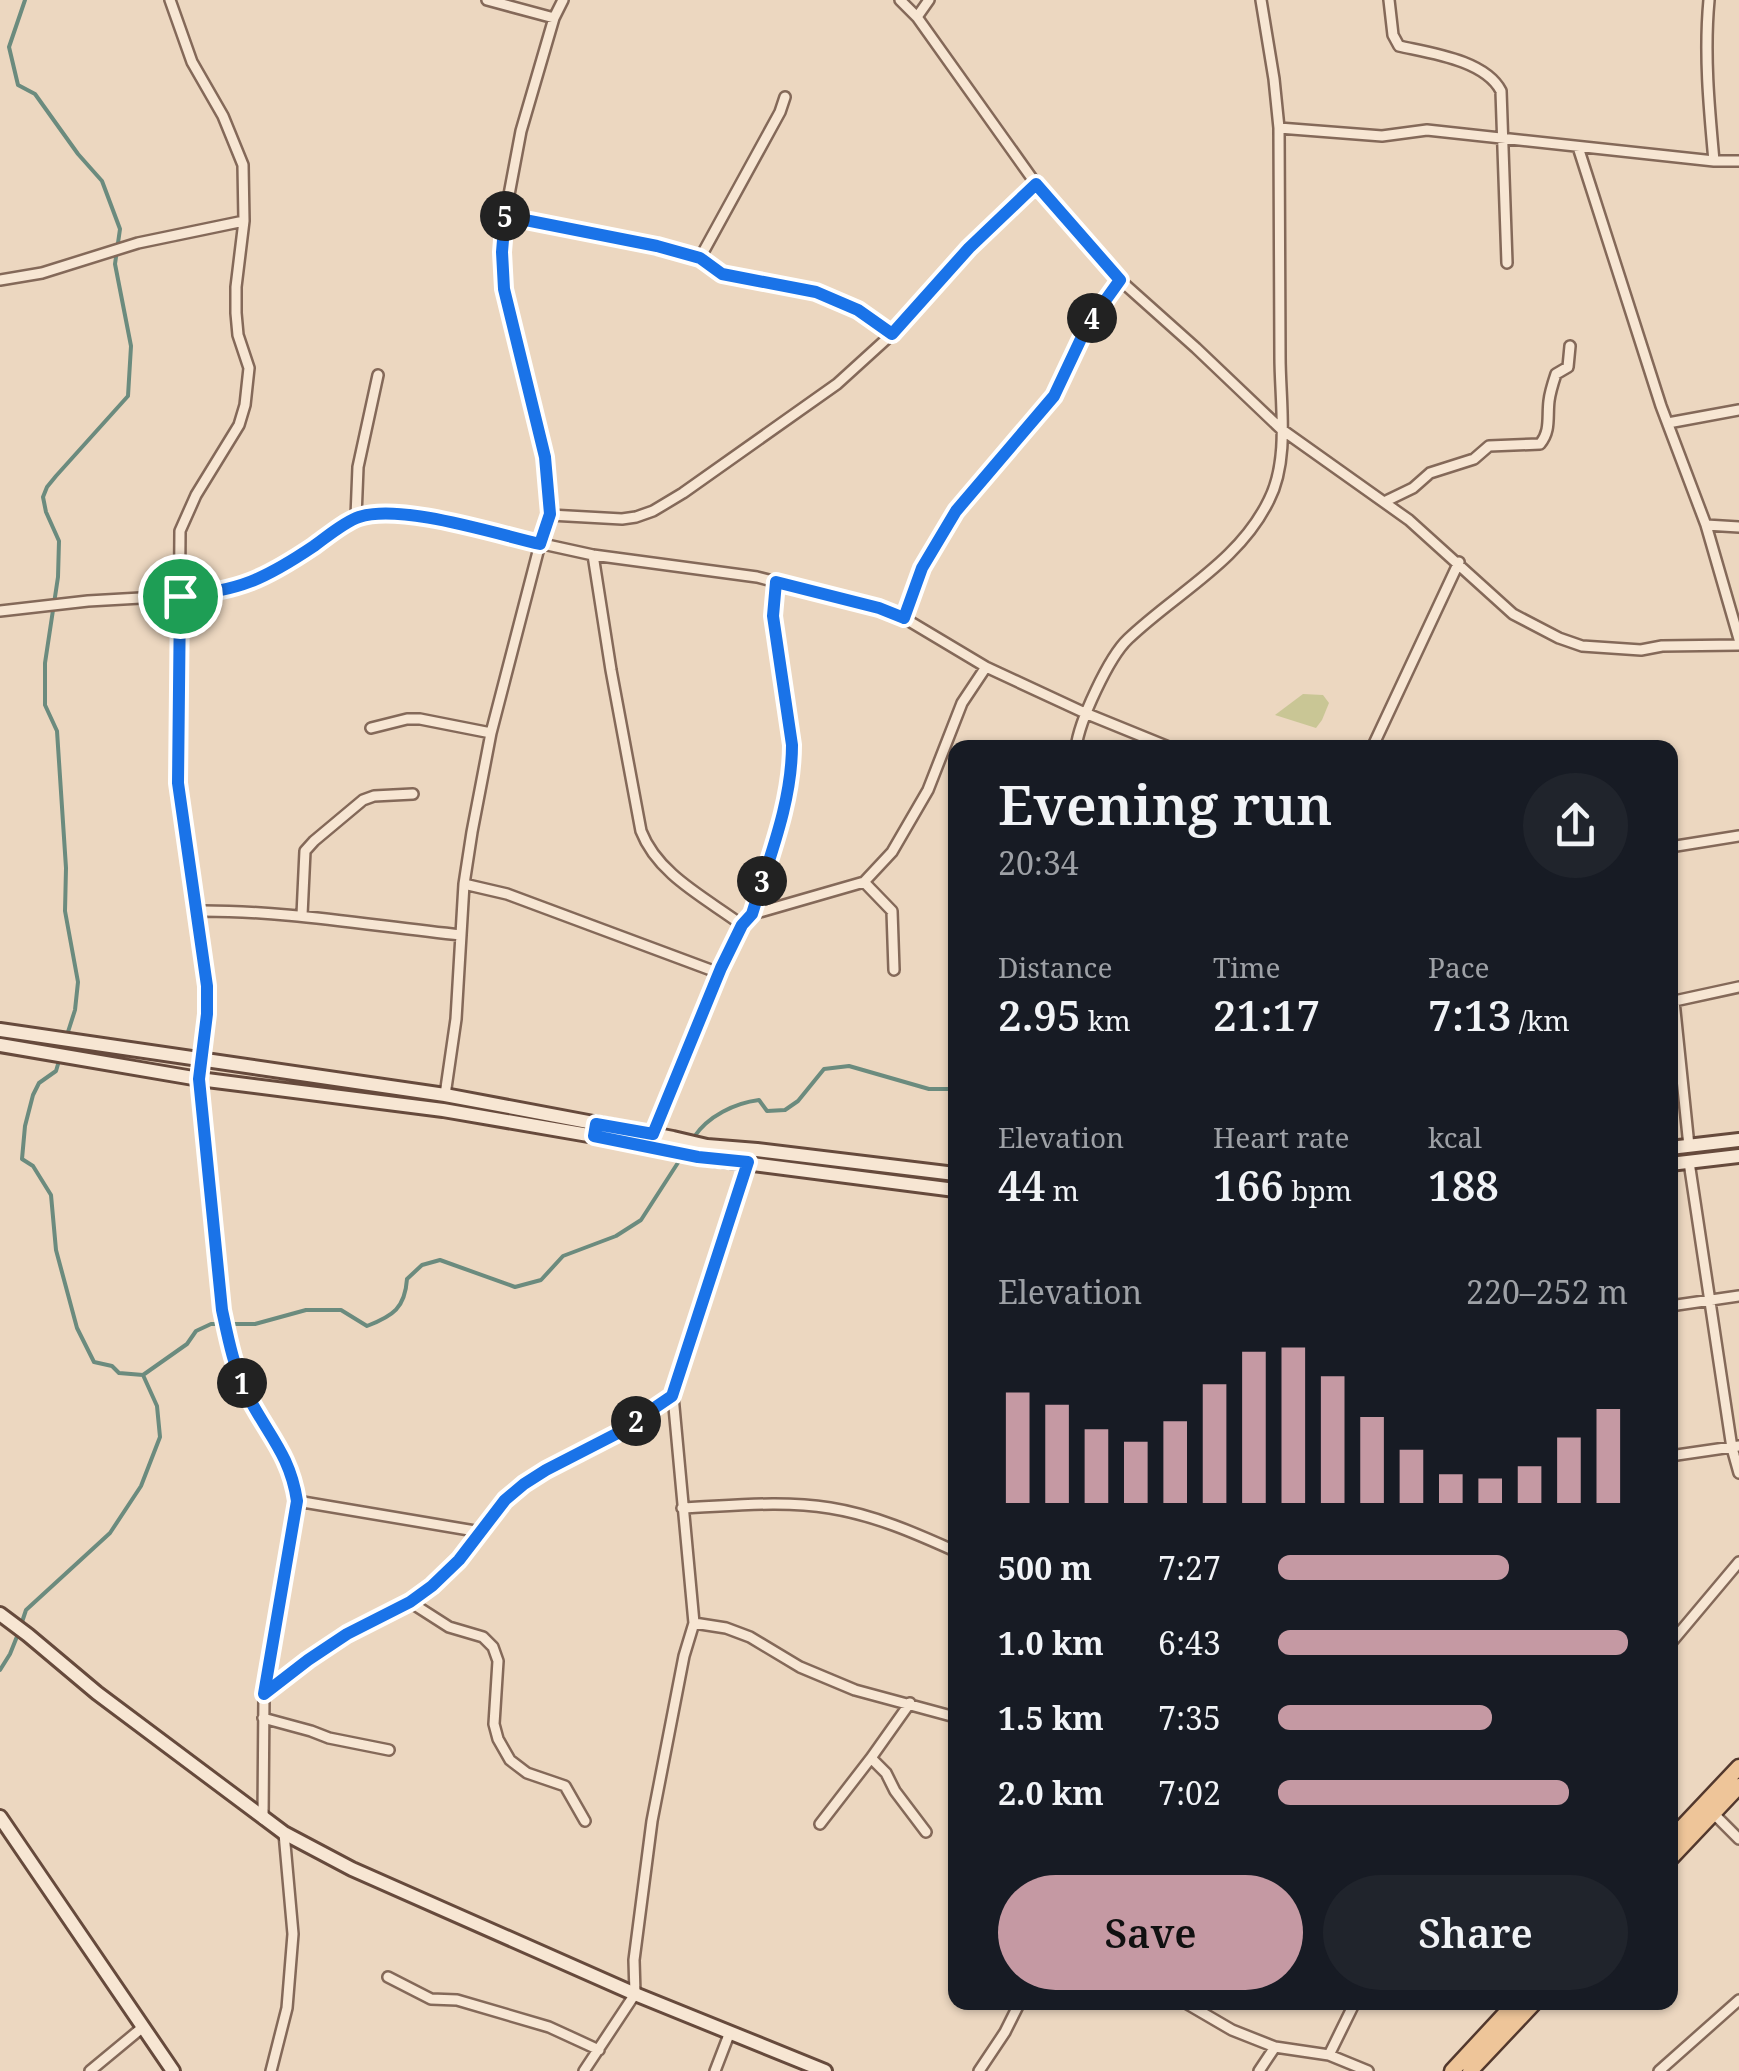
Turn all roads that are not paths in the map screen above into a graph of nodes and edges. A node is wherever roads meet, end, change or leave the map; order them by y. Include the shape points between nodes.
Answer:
1 (170, 0) edge
2 (487, 0) edge
3 (564, 0) edge
4 (900, 0) edge
5 (929, 0) edge
6 (1262, 0) edge
7 (1389, 0) edge
8 (1710, 0) edge
9 (917, 17) junction
10 (554, 18) junction
11 (786, 98) dead end
12 (1278, 128) junction
13 (1502, 138) junction
14 (1578, 147) junction
15 (1739, 160) edge
16 (1714, 161) junction
17 (1036, 184) junction
18 (505, 216) junction
19 (244, 221) junction
20 (700, 258) junction
21 (1507, 263) dead end
22 (0, 280) edge
23 (1120, 280) junction
24 (892, 334) junction
25 (1570, 346) dead end
26 (378, 375) dead end
27 (1739, 410) edge
28 (1668, 422) junction
29 (1281, 430) junction
30 (1384, 502) junction
31 (550, 514) junction
32 (356, 517) junction
33 (1706, 525) junction
34 (1739, 527) edge
35 (540, 544) junction
36 (592, 555) junction
37 (1459, 562) junction
38 (776, 582) junction
39 (180, 596) junction
40 (0, 611) edge
41 (904, 618) junction
42 (1739, 642) edge
43 (986, 667) junction
44 (1085, 713) junction
45 (371, 728) dead end
46 (491, 733) junction
47 (1078, 740) edge
48 (1152, 740) edge
49 (1376, 740) edge
50 (413, 794) dead end
51 (1739, 836) edge
52 (1678, 845) edge
53 (864, 882) junction
54 (464, 884) junction
55 (196, 911) junction
56 (752, 914) junction
57 (302, 915) junction
58 (742, 925) junction
59 (460, 935) junction
60 (894, 970) dead end
61 (719, 973) junction
62 (1739, 986) edge
63 (1678, 1000) edge
64 (0, 1030) edge
65 (0, 1045) edge
66 (1678, 1052) edge
67 (201, 1059) junction
68 (199, 1079) junction
69 (444, 1095) junction
70 (595, 1130) junction
71 (653, 1134) junction
72 (1739, 1140) edge
73 (670, 1144) junction
74 (1689, 1146) junction
75 (1678, 1147) edge
76 (703, 1152) junction
77 (1739, 1156) edge
78 (748, 1162) junction
79 (1689, 1162) junction
80 (1678, 1163) edge
81 (948, 1174) edge
82 (948, 1189) edge
83 (1739, 1296) edge
84 (1710, 1301) junction
85 (1678, 1305) edge
86 (672, 1396) junction
87 (1736, 1447) edge
88 (1678, 1455) edge
89 (1739, 1473) edge
90 (297, 1501) junction
91 (682, 1508) junction
92 (480, 1532) junction
93 (948, 1548) edge
94 (1739, 1562) edge
95 (410, 1602) junction
96 (1, 1615) edge
97 (694, 1623) junction
98 (1678, 1634) edge
99 (264, 1694) junction
100 (910, 1703) junction
101 (948, 1715) edge
102 (263, 1718) junction
103 (389, 1750) dead end
104 (871, 1758) junction
105 (1739, 1767) edge
106 (1739, 1786) edge
107 (1713, 1813) junction
108 (0, 1817) edge
109 (264, 1819) junction
110 (585, 1821) dead end
111 (820, 1824) dead end
112 (926, 1832) dead end
113 (1678, 1832) edge
114 (284, 1833) junction
115 (1739, 1839) edge
116 (1678, 1850) edge
117 (388, 1977) dead end
118 (636, 1994) junction
119 (1739, 2000) edge
120 (1016, 2010) edge
121 (1198, 2010) edge
122 (1351, 2010) edge
123 (1509, 2010) edge
124 (1527, 2010) edge
125 (143, 2027) junction
126 (730, 2032) junction
127 (1275, 2047) junction
128 (600, 2050) junction
129 (1329, 2055) junction
130 (90, 2071) edge
131 (173, 2071) edge
132 (270, 2071) edge
133 (584, 2071) edge
134 (715, 2071) edge
135 (823, 2071) edge
136 (979, 2071) edge
137 (1259, 2071) edge
138 (1368, 2071) edge
139 (1452, 2071) edge
140 (1470, 2071) edge
141 (1659, 2071) edge

1 - 19 street via 243,165
2 - 10 street
3 - 10 street
4 - 9 street
5 - 9 street
6 - 12 street
7 - 13 street via 1399,46 1441,54 1495,80
8 - 16 street
9 - 17 street
10 - 18 street
11 - 20 street
12 - 13 street
12 - 29 street
13 - 14 street
13 - 21 street
14 - 16 street
14 - 28 street
15 - 16 street
17 - 23 street
17 - 24 street
18 - 20 street
18 - 31 street via 504,289 542,440
19 - 22 street
19 - 39 street via 236,313 248,368 245,405 180,531
20 - 24 street via 722,274 838,300
23 - 29 street
23 - 41 street via 1087,326 1054,396 956,511 922,568
24 - 31 street via 837,384 653,511 622,519
25 - 30 street via 1568,367 1556,374 1550,396 1545,440 1488,446 1474,460 1430,473
26 - 32 street via 358,467
27 - 28 street
28 - 33 street
29 - 30 street
29 - 44 street via 1276,484 1258,518 1214,569 1126,640
30 - 37 street
31 - 35 street
32 - 35 street via 406,514
32 - 39 street via 252,583
33 - 34 street
33 - 42 street
35 - 36 street
35 - 46 street
36 - 38 street
36 - 58 street via 641,831 667,870
37 - 42 street via 1513,614 1582,646 1640,650
37 - 49 street
38 - 41 street
38 - 56 street via 773,616 792,765
39 - 40 street
39 - 55 street via 178,783
41 - 43 street
43 - 44 street
43 - 53 street via 962,704 928,790 892,852
44 - 47 street
44 - 48 street
45 - 46 street via 420,719
46 - 54 street
50 - 57 street via 363,800 314,841 305,851
51 - 52 street
53 - 56 street
53 - 60 street via 892,911
54 - 59 street
54 - 61 street
55 - 57 street
55 - 67 street via 207,986
56 - 58 street
57 - 59 street
58 - 61 street
59 - 69 street
61 - 71 street
62 - 63 street
64 - 67 main road
65 - 68 main road
66 - 74 street
67 - 68 street
67 - 69 main road
68 - 70 main road
68 - 90 street via 230,1347 246,1392 288,1464
69 - 70 main road
70 - 71 main road
70 - 73 main road
71 - 73 main road
72 - 74 main road
73 - 76 main road
74 - 75 main road
76 - 78 main road
76 - 81 main road via 757,1150
77 - 79 main road
78 - 82 main road
78 - 86 street
79 - 80 main road
79 - 84 street
83 - 84 street
84 - 85 street
84 - 87 street
86 - 91 street
86 - 92 street via 524,1484
87 - 88 street
87 - 89 street
90 - 92 street
90 - 99 street
91 - 93 street via 831,1508 900,1526
91 - 97 street
92 - 95 street
94 - 98 street
95 - 99 street via 347,1634
95 - 110 street via 492,1647 498,1660 498,1739 527,1773 565,1786
96 - 109 main road
97 - 100 street via 750,1637 855,1690
97 - 118 street via 652,1821 634,1960
99 - 102 street
100 - 101 street
100 - 104 street
102 - 103 street
102 - 109 street
104 - 111 street
104 - 112 street
105 - 113 main road
106 - 107 main road
107 - 115 street
107 - 116 main road
108 - 125 main road
109 - 114 main road
114 - 118 main road
114 - 132 street via 294,1934 288,2008
117 - 128 street via 431,1999 457,2000 549,2027
118 - 126 main road
118 - 128 street
119 - 141 street
120 - 136 street
121 - 127 street
122 - 129 street
123 - 139 main road
124 - 140 main road
125 - 130 street
125 - 131 main road
126 - 134 street
126 - 135 main road
127 - 129 street
127 - 137 street
128 - 133 street
129 - 138 street

